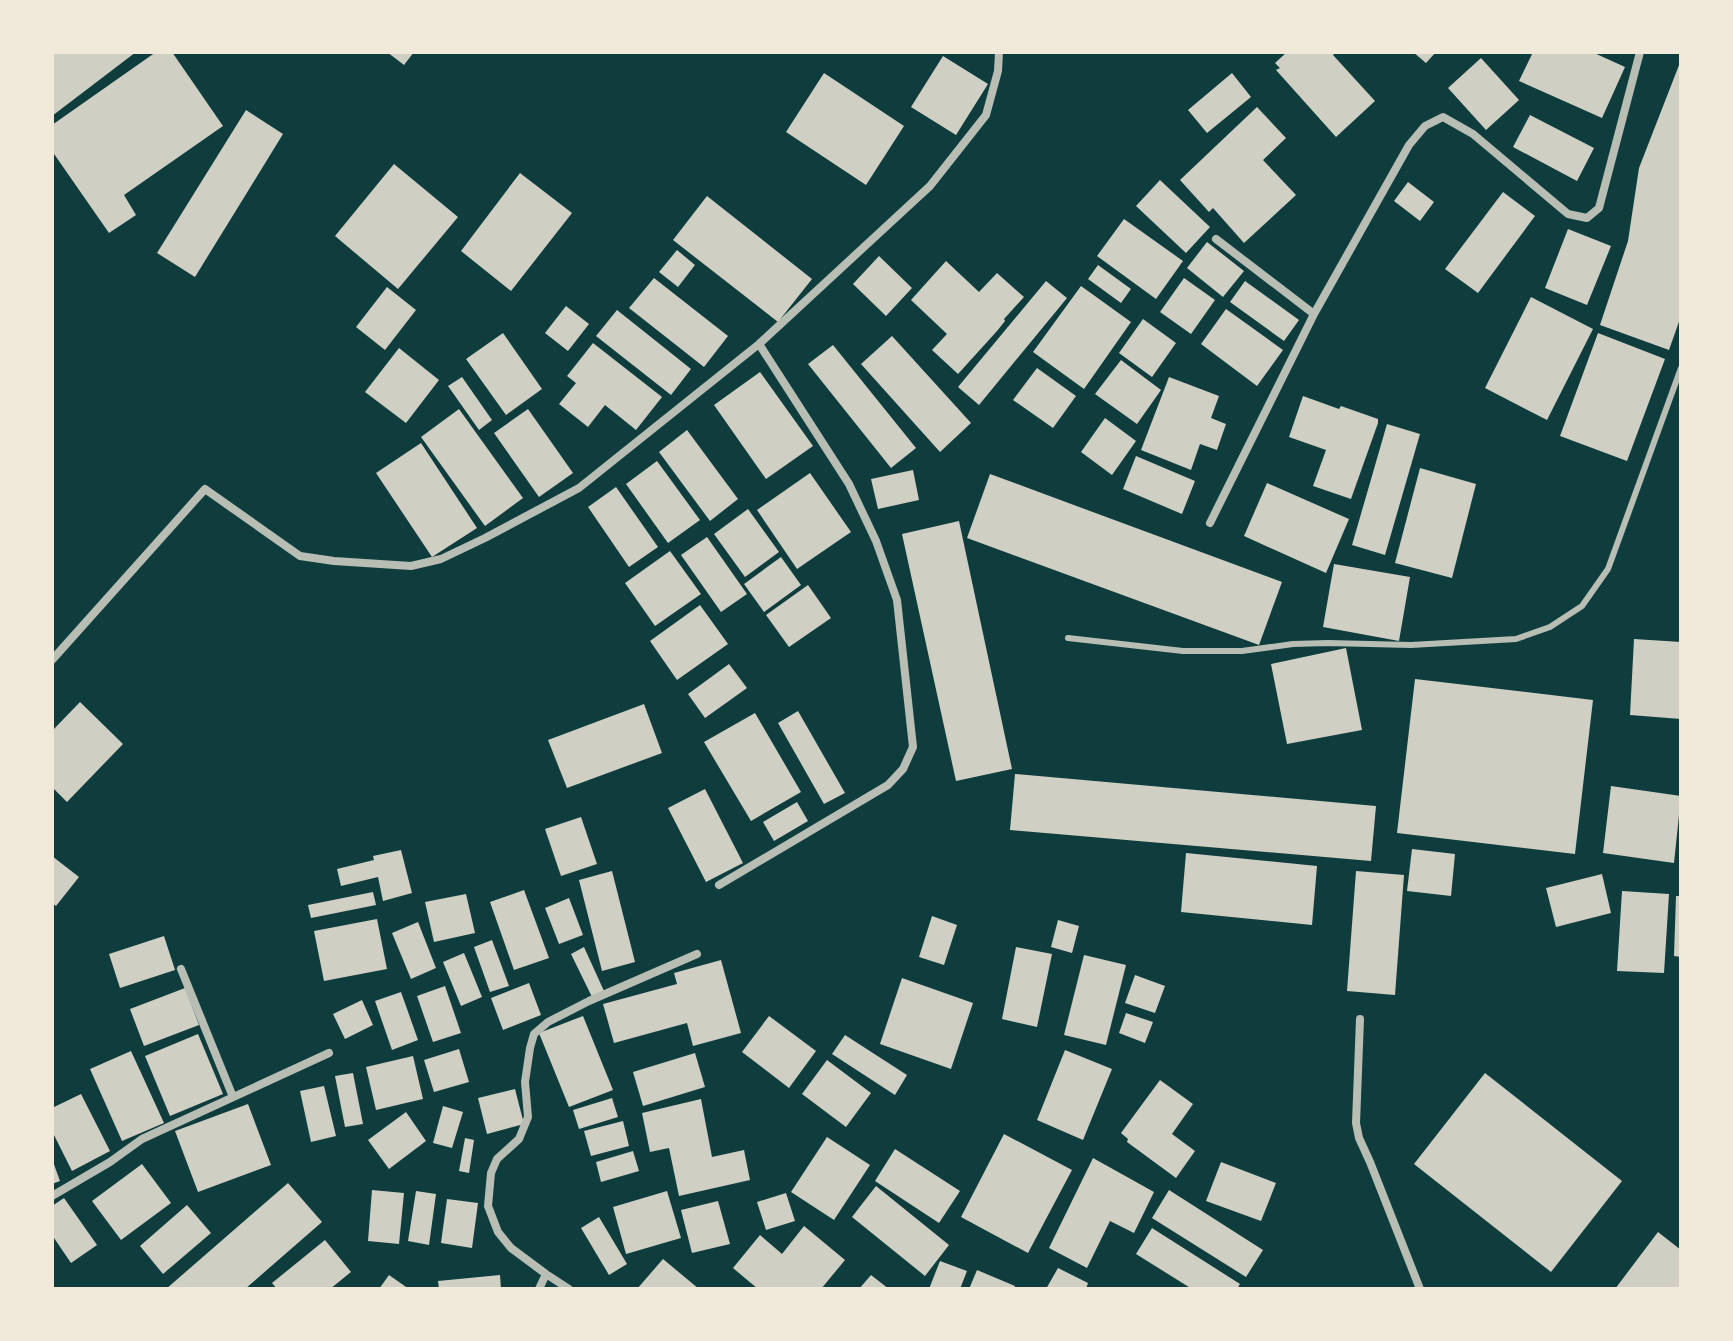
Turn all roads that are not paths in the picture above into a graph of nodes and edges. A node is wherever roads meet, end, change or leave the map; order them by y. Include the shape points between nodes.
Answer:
1 (999, 52) edge
2 (1640, 52) edge
3 (1216, 239) dead end
4 (1314, 314) junction
5 (759, 344) junction
6 (1681, 368) edge
7 (1210, 523) dead end
8 (1068, 638) dead end
9 (52, 660) edge
10 (719, 885) dead end
11 (697, 954) dead end
12 (181, 969) dead end
13 (1360, 1019) dead end
14 (329, 1053) dead end
15 (233, 1097) junction
16 (52, 1196) edge
17 (546, 1274) junction
18 (539, 1289) edge
19 (569, 1289) edge
20 (1420, 1289) edge

1 - 5 street via 986,115 930,186
2 - 4 street via 1599,208 1587,218 1568,214 1473,134 1443,117 1425,126 1409,145
3 - 4 street
4 - 7 street
5 - 9 street via 579,488 441,559 411,566 300,556 205,489
5 - 10 street via 849,484 876,541 897,600 913,747 888,785
6 - 8 lane via 1608,569 1582,606 1550,627 1516,639 1293,644 1242,651 1183,651
11 - 17 street via 589,1001 534,1034 525,1082 528,1117 519,1139 497,1159 488,1206 511,1248
12 - 15 street
13 - 20 street via 1359,1138
14 - 15 street
15 - 16 street via 142,1139
17 - 18 street
17 - 19 street

